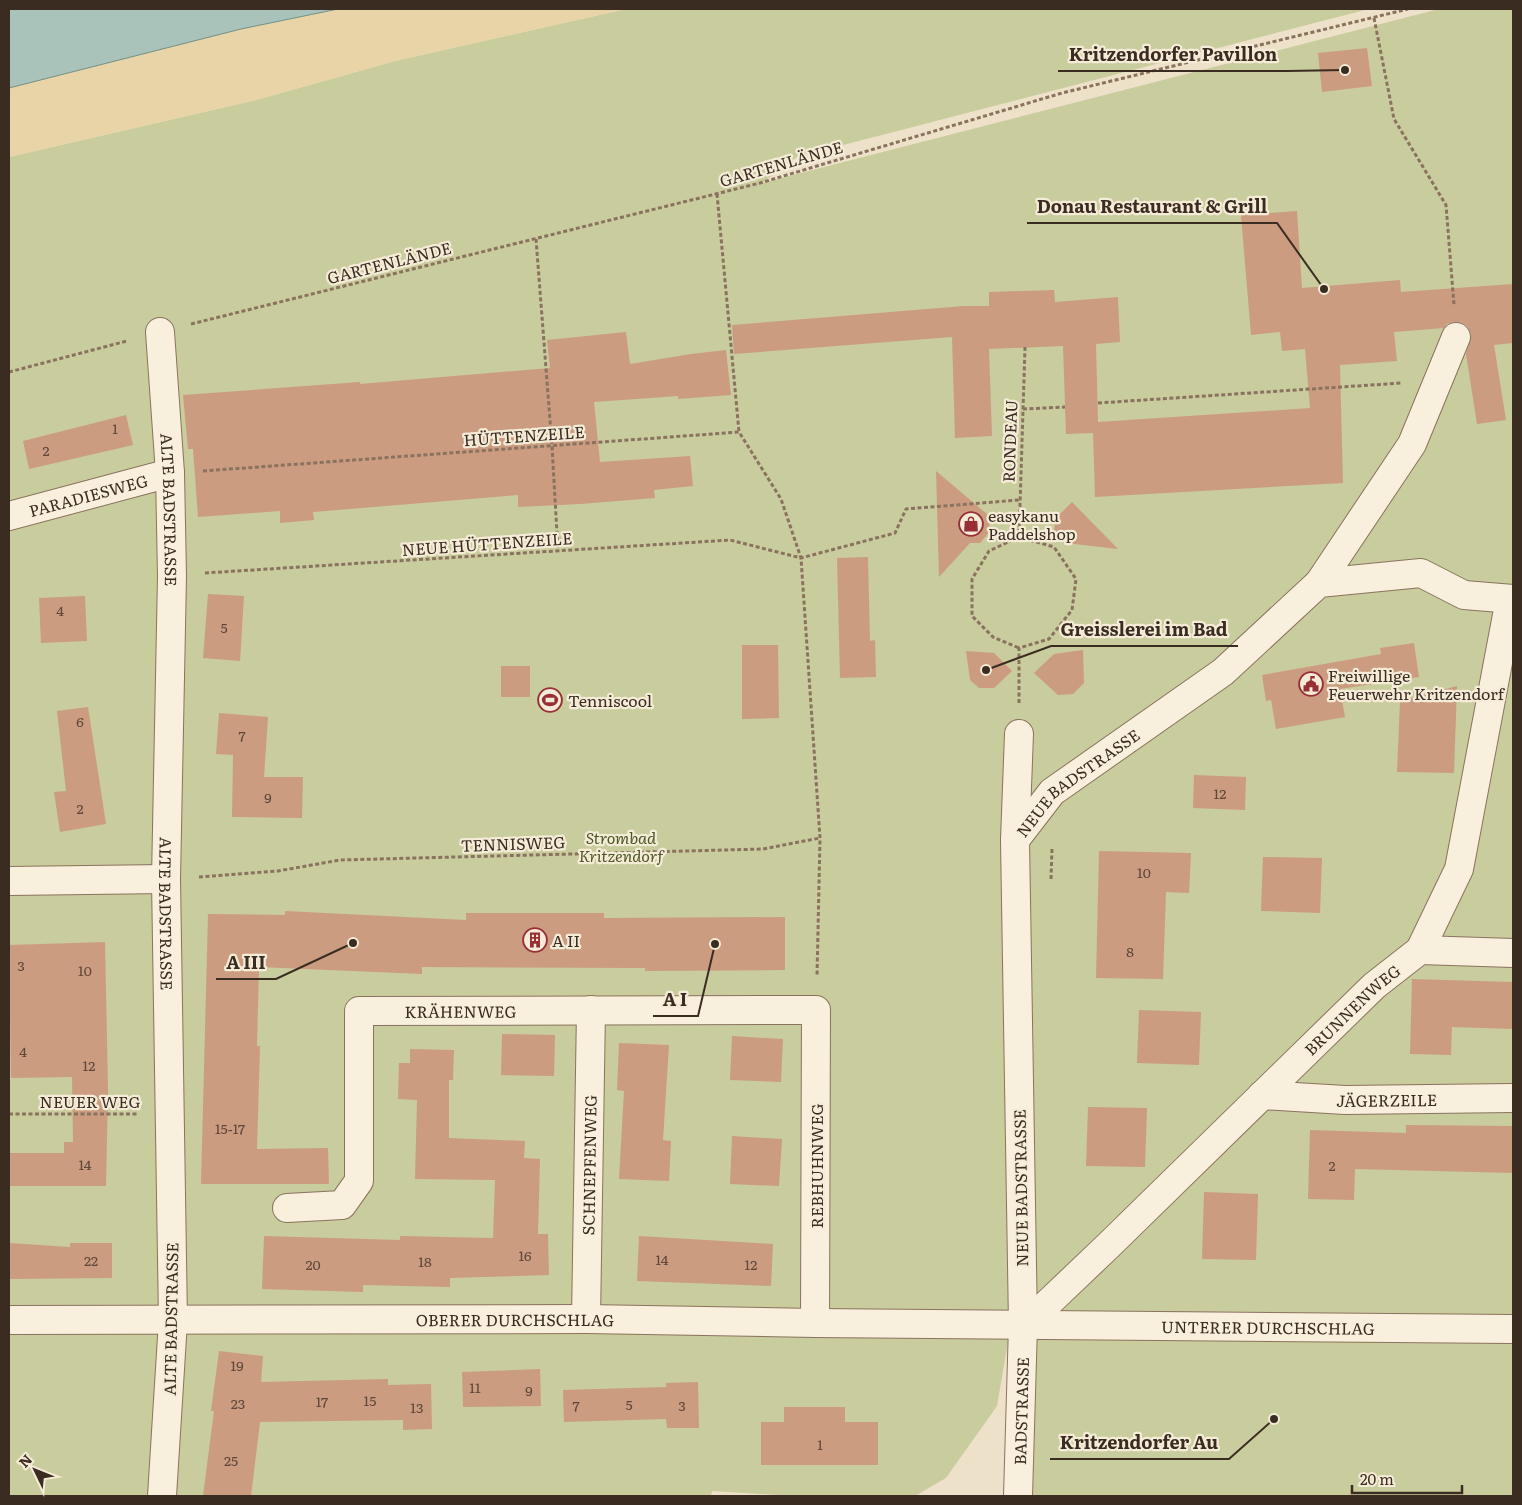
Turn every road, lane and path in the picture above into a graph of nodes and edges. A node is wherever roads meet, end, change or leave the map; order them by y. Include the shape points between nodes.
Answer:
1 (1408, 9) edge
2 (1374, 18) junction
3 (717, 194) junction
4 (536, 239) junction
5 (1451, 272) dead end
6 (160, 332) junction
7 (1456, 337) dead end
8 (1025, 347) dead end
9 (9, 372) edge
10 (1438, 380) junction
11 (1098, 403) dead end
12 (1066, 407) dead end
13 (1023, 409) junction
14 (739, 432) junction
15 (552, 446) junction
16 (170, 473) junction
17 (1019, 500) junction
18 (9, 516) edge
19 (1019, 536) junction
20 (558, 551) junction
21 (802, 558) junction
22 (172, 576) junction
23 (1319, 583) junction
24 (1512, 599) edge
25 (1020, 648) junction
26 (1019, 734) joint
27 (820, 838) junction
28 (1014, 840) junction
29 (166, 879) junction
30 (9, 881) edge
31 (1420, 950) junction
32 (1513, 953) edge
33 (591, 1010) junction
34 (816, 1010) junction
35 (1262, 1095) junction
36 (1513, 1098) edge
37 (9, 1114) edge
38 (171, 1114) junction
39 (287, 1208) dead end
40 (586, 1319) junction
41 (9, 1320) edge
42 (173, 1321) junction
43 (815, 1323) junction
44 (1023, 1325) junction
45 (1513, 1329) edge
46 (162, 1496) edge
47 (1018, 1496) edge

1 - 2 path, GARTENLÄNDE
2 - 3 path, GARTENLÄNDE via 1062,94
2 - 5 path via 1394,119 1446,205
3 - 4 path, GARTENLÄNDE
3 - 14 path
4 - 6 path, GARTENLÄNDE
4 - 15 path
6 - 9 path, GARTENLÄNDE
6 - 16 street, ALTE BADSTRASSE
7 - 10 street, NEUE BADSTRASSE
8 - 13 path, RONDEAU
10 - 11 path
10 - 23 street, NEUE BADSTRASSE via 1412,444
12 - 13 path
13 - 17 path, RONDEAU
14 - 15 path, HÜTTENZEILE
14 - 21 path via 781,499
15 - 16 path, HÜTTENZEILE
15 - 20 path
16 - 18 street, PARADIESWEG
16 - 22 street, ALTE BADSTRASSE
17 - 19 path, RONDEAU
17 - 21 path via 906,509 895,533
19 - 25 path via 989,551 972,579 972,616 993,637
19 - 25 path via 1054,547 1076,579 1072,610 1049,639
20 - 21 path, NEUE HÜTTENZEILE via 730,540
20 - 22 path, NEUE HÜTTENZEILE
21 - 27 path
22 - 29 street, ALTE BADSTRASSE
23 - 24 street via 1421,573 1464,595
23 - 28 street, NEUE BADSTRASSE via 1223,672 1052,792
24 - 31 street, BRUNNENWEG via 1459,869
25 - 26 path
26 - 28 street
27 - 29 path, TENNISWEG via 763,849 340,860 278,871
27 - 34 path
28 - 44 street, NEUE BADSTRASSE
29 - 30 street
29 - 38 street, ALTE BADSTRASSE
31 - 32 street
31 - 35 street, BRUNNENWEG via 1374,986
33 - 34 street, KRÄHENWEG
33 - 39 street, KRÄHENWEG via 359,1011 359,1181 342,1205
33 - 40 street, SCHNEPFENWEG
34 - 43 street, REBHUHNWEG
35 - 36 street, JÄGERZEILE via 1345,1100
35 - 44 street, BRUNNENWEG
37 - 38 path, NEUER WEG
38 - 42 street, ALTE BADSTRASSE
40 - 42 street, OBERER DURCHSCHLAG
40 - 43 street, OBERER DURCHSCHLAG
41 - 42 street, OBERER DURCHSCHLAG
42 - 46 street, ALTE BADSTRASSE
43 - 44 street, OBERER DURCHSCHLAG
44 - 45 street, UNTERER DURCHSCHLAG
44 - 47 street, BADSTRASSE

